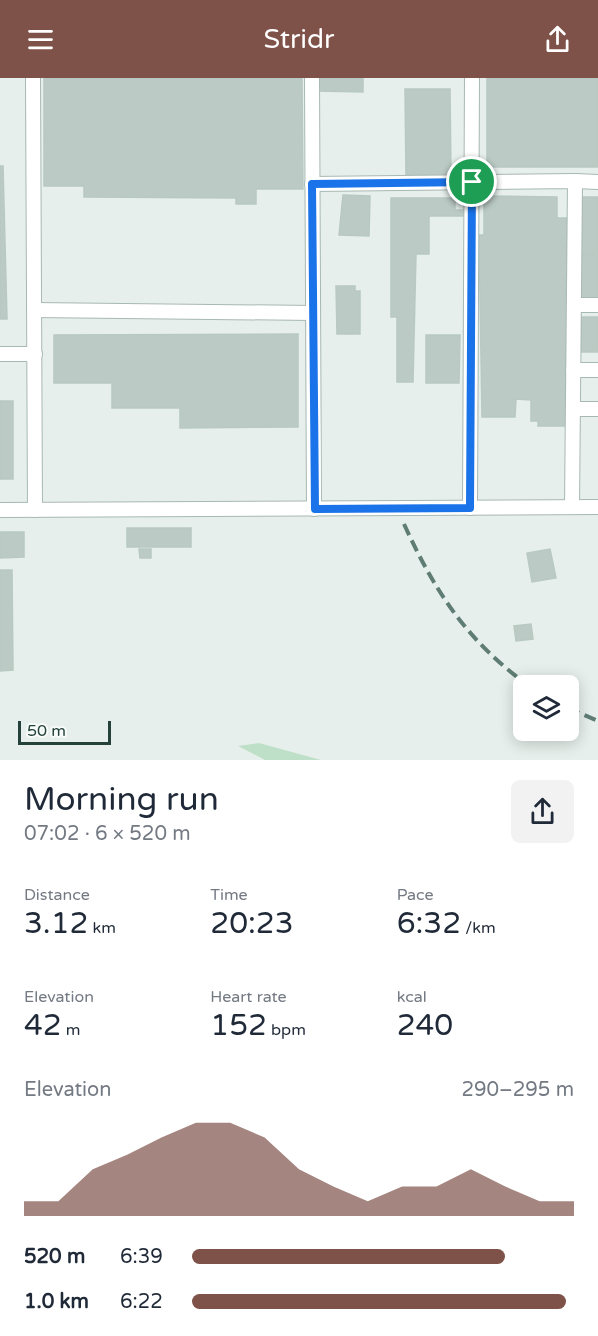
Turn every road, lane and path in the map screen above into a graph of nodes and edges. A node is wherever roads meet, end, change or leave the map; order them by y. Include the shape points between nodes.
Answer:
1 (33, 78) edge
2 (312, 78) edge
3 (472, 78) edge
4 (575, 181) junction
5 (472, 182) junction
6 (598, 182) edge
7 (312, 184) junction
8 (574, 305) junction
9 (598, 305) edge
10 (34, 310) junction
11 (313, 313) junction
12 (0, 354) edge
13 (35, 354) junction
14 (573, 370) junction
15 (598, 370) edge
16 (573, 409) junction
17 (598, 409) edge
18 (572, 507) junction
19 (598, 507) edge
20 (470, 508) junction
21 (315, 509) junction
22 (0, 510) edge
23 (35, 510) junction

1 - 10 street
2 - 7 street
3 - 5 street
4 - 5 street
4 - 6 street
4 - 8 street
5 - 7 street
5 - 20 street
7 - 11 street
8 - 9 street
8 - 14 street
10 - 11 street
10 - 13 street
11 - 21 street
12 - 13 street
13 - 23 street
14 - 15 street
14 - 16 street
16 - 17 street
16 - 18 street
18 - 19 street
18 - 20 street
20 - 21 street
21 - 23 street
22 - 23 street

